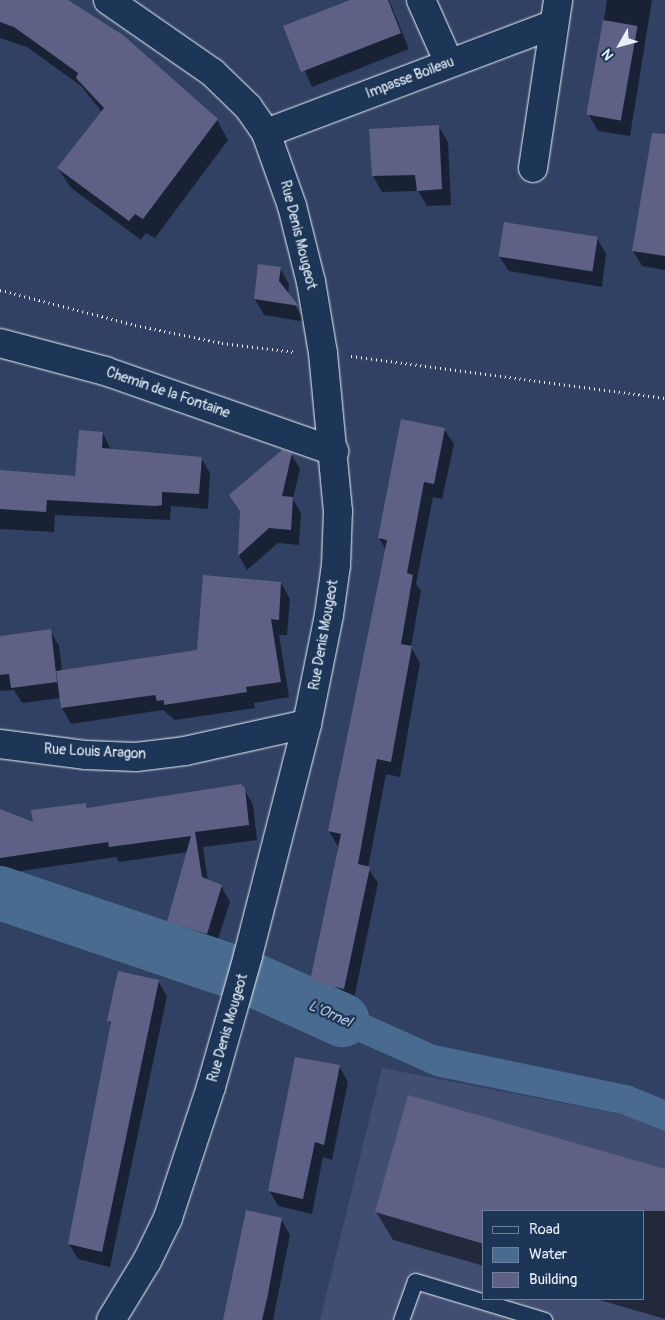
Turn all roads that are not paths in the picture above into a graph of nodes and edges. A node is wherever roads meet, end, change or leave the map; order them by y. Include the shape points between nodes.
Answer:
1 (108, 0) edge
2 (421, 0) edge
3 (556, 12) edge
4 (449, 63) junction
5 (266, 133) junction
6 (533, 168) dead end
7 (0, 343) edge
8 (334, 452) junction
9 (307, 724) junction
10 (0, 744) edge
11 (111, 1320) edge
12 (401, 1320) edge
13 (544, 1320) edge

1 - 5 street, Rue Denis Mougeot via 213,73 248,107
2 - 4 street
3 - 4 street, Impasse Boileau
3 - 6 street, Impasse Boileau
4 - 5 street, Impasse Boileau
5 - 8 street, Rue Denis Mougeot via 292,206 311,282
7 - 8 street, Chemin de la Fontaine via 105,371
8 - 9 street, Rue Denis Mougeot via 338,511 336,565
9 - 10 street, Rue Louis Aragon via 185,752 136,757 86,755
9 - 11 street, Rue Denis Mougeot via 248,956 208,1096 168,1218 147,1262
12 - 13 lane via 415,1281

